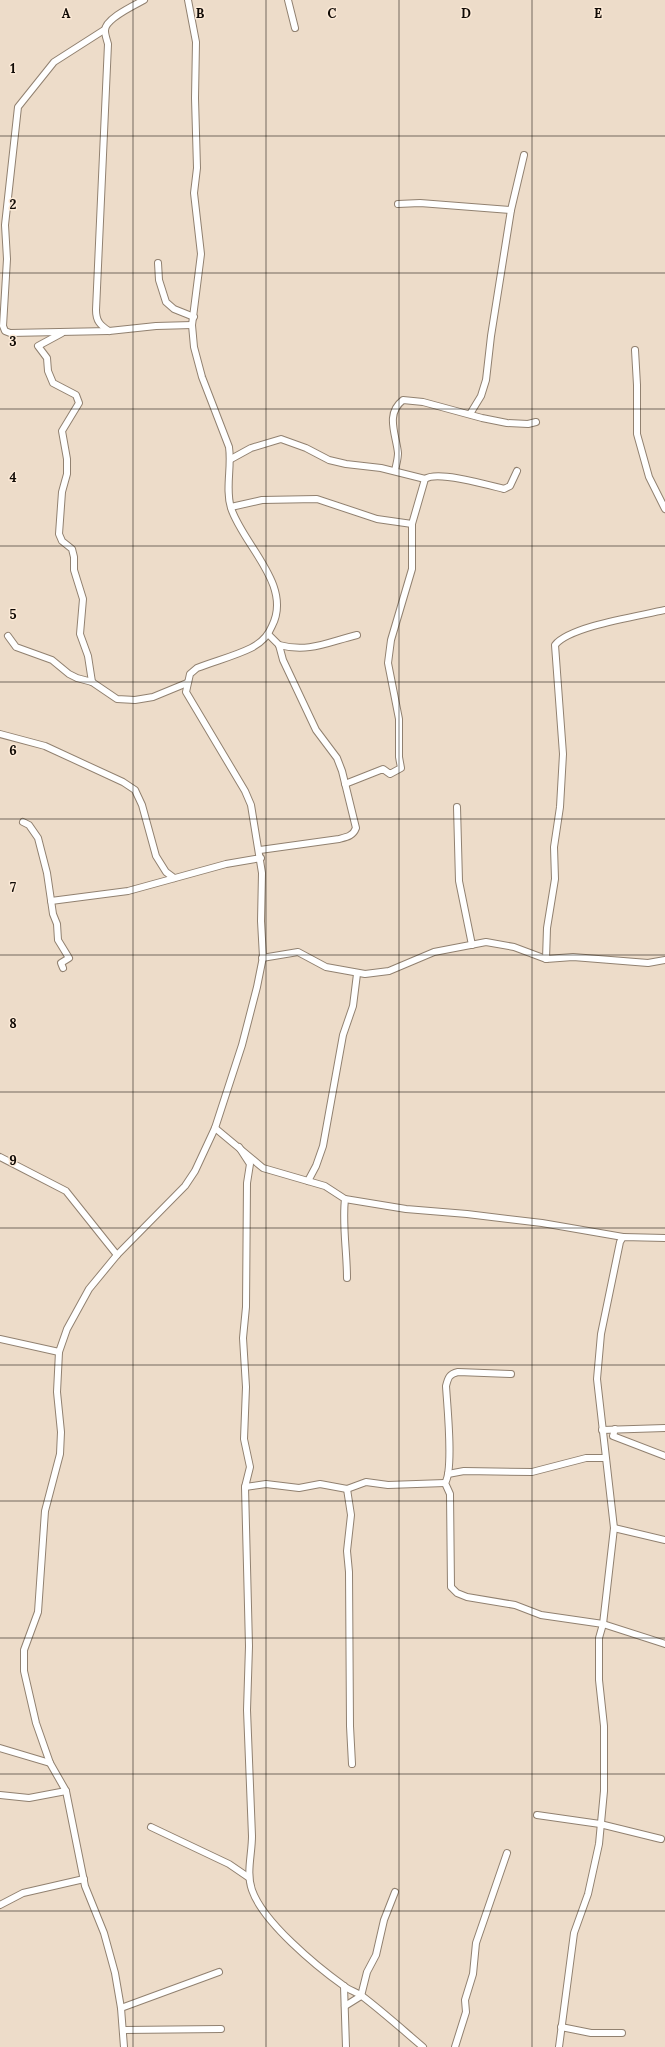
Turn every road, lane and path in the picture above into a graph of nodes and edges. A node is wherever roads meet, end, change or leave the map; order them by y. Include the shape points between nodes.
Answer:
1 (144, 0) edge
2 (188, 0) edge
3 (288, 0) edge
4 (295, 28) dead end
5 (104, 30) junction
6 (524, 155) dead end
7 (398, 204) dead end
8 (511, 210) junction
9 (158, 263) dead end
10 (194, 317) junction
11 (192, 325) junction
12 (108, 331) junction
13 (62, 332) junction
14 (635, 350) dead end
15 (476, 406) junction
16 (470, 414) junction
17 (482, 418) junction
18 (536, 422) dead end
19 (230, 459) junction
20 (517, 471) dead end
21 (395, 472) junction
22 (425, 479) junction
23 (231, 507) junction
24 (665, 509) edge
25 (412, 524) junction
26 (665, 610) edge
27 (268, 634) junction
28 (357, 635) dead end
29 (8, 636) dead end
30 (279, 645) junction
31 (92, 682) junction
32 (187, 683) junction
33 (0, 734) edge
34 (345, 784) junction
35 (457, 806) dead end
36 (23, 822) dead end
37 (260, 850) junction
38 (261, 858) junction
39 (174, 878) junction
40 (52, 901) junction
41 (472, 945) junction
42 (262, 958) junction
43 (546, 958) junction
44 (665, 960) edge
45 (63, 968) dead end
46 (357, 974) junction
47 (215, 1128) junction
48 (239, 1147) junction
49 (0, 1157) edge
50 (308, 1181) junction
51 (345, 1198) junction
52 (623, 1237) junction
53 (665, 1238) edge
54 (117, 1255) junction
55 (347, 1278) dead end
56 (0, 1339) edge
57 (59, 1352) junction
58 (511, 1374) dead end
59 (665, 1428) edge
60 (616, 1429) junction
61 (602, 1430) junction
62 (665, 1456) edge
63 (605, 1458) junction
64 (448, 1474) junction
65 (445, 1483) junction
66 (245, 1487) junction
67 (347, 1489) junction
68 (614, 1528) junction
69 (665, 1540) edge
70 (603, 1624) junction
71 (665, 1644) edge
72 (0, 1748) edge
73 (50, 1763) junction
74 (352, 1764) dead end
75 (66, 1791) junction
76 (0, 1795) edge
77 (537, 1815) dead end
78 (600, 1824) junction
79 (151, 1827) dead end
80 (661, 1839) dead end
81 (507, 1853) dead end
82 (248, 1877) junction
83 (84, 1879) junction
84 (395, 1892) dead end
85 (0, 1905) edge
86 (219, 1972) dead end
87 (344, 1986) junction
88 (362, 1996) junction
89 (345, 2006) junction
90 (121, 2008) junction
91 (561, 2027) junction
92 (221, 2029) dead end
93 (124, 2030) junction
94 (622, 2033) dead end
95 (124, 2047) edge
96 (346, 2047) edge
97 (423, 2047) edge
98 (455, 2047) edge
99 (559, 2047) edge

1 - 5 street via 122,12 107,24
2 - 10 street via 196,42 197,168 194,193 201,254
3 - 4 street
5 - 12 street via 108,44 96,318
5 - 13 street via 54,62 18,107 5,226 8,259 3,326 5,331 10,333
6 - 8 street
7 - 8 street via 420,203
8 - 15 street via 490,336 486,380
9 - 10 street via 158,274 166,302 174,309
10 - 11 street
11 - 12 street
11 - 19 street via 194,347 202,377 229,447
12 - 13 street
13 - 31 street via 38,346 47,358 48,371 53,383 76,395 79,403 62,431 67,474 62,492 59,534 62,541 72,549 74,557 74,570 83,599 80,634 88,656
14 - 24 street via 637,434 649,477
15 - 16 street
15 - 17 street
16 - 17 street
16 - 21 street via 409,399 397,404 393,413 398,452
17 - 18 street via 518,424
19 - 21 street via 251,448 281,439 329,460
19 - 23 street
20 - 22 street via 510,486 504,489 482,482 428,476
21 - 22 street
22 - 25 street
23 - 25 street via 262,500 317,499 377,520
23 - 27 street via 237,523 274,586 278,599 277,613
25 - 34 street via 412,569 391,640 388,663 399,719 401,768 390,774 383,768
26 - 43 street via 580,629 559,640 555,645 563,754 560,807 554,847 555,879 547,928
27 - 30 street
27 - 32 street via 252,648 197,668 190,674
28 - 30 street via 322,646 304,648
29 - 31 street via 16,647 52,660 77,678
30 - 34 street via 282,660 316,730 337,758
31 - 32 street via 117,699 135,700 153,697
32 - 37 street via 186,692 190,700 245,791 251,805
33 - 39 street via 45,746 135,790 142,805 156,856 166,872
34 - 37 street via 356,828 349,837
35 - 41 street via 459,881
36 - 40 street via 29,825 38,838
37 - 38 street
38 - 39 street
38 - 42 street
39 - 40 street via 128,891
40 - 45 street via 58,940 69,958 61,963
41 - 43 street via 486,942 499,944
41 - 46 street via 434,952 389,971
42 - 46 street via 298,952 326,967
42 - 47 street via 244,1038
43 - 44 street via 573,956 648,963
46 - 50 street via 353,1006 343,1035 323,1146
47 - 48 street
47 - 54 street via 203,1156 185,1186
48 - 50 street via 263,1168
48 - 66 street via 250,1164 247,1183 246,1307 243,1338 246,1387 244,1439 250,1467
49 - 54 street via 66,1191
50 - 51 street via 334,1190
51 - 52 street via 406,1209 542,1223
51 - 55 street via 343,1211
52 - 53 street
52 - 61 street via 601,1334 597,1379
54 - 57 street via 89,1289 67,1329
56 - 57 street
57 - 73 street via 57,1392 61,1432 60,1454 46,1501 38,1612 24,1650 24,1671 36,1724
58 - 64 street via 458,1372 448,1377
59 - 60 street
60 - 61 street
60 - 62 street via 613,1436 616,1438
61 - 63 street
63 - 64 street via 586,1458 532,1472 464,1471
63 - 68 street
64 - 65 street
65 - 67 street via 388,1485 366,1482
65 - 70 street via 450,1494 450,1583 453,1589 467,1596 515,1605 541,1615
66 - 67 street via 266,1484 299,1488 320,1484
66 - 82 street via 249,1646 247,1710 252,1836
67 - 74 street via 351,1515 347,1550
68 - 69 street
68 - 70 street
70 - 71 street
70 - 78 street via 599,1638 599,1680 604,1726 604,1791
72 - 73 street
73 - 75 street
75 - 76 street via 29,1798
75 - 83 street
77 - 78 street
78 - 80 street
78 - 91 street via 594,1870 574,1933
79 - 82 street via 229,1864
81 - 98 street via 476,1943 473,1974 465,2000 466,2012
82 - 87 street via 252,1892 262,1910 286,1936
83 - 85 street via 22,1893
83 - 90 street via 104,1933
84 - 88 street via 384,1920 376,1955 367,1972
86 - 90 street
87 - 88 street
87 - 89 street
88 - 89 street
88 - 97 street
89 - 96 street
90 - 93 street
91 - 94 street via 591,2033
91 - 99 street
92 - 93 street
93 - 95 street

